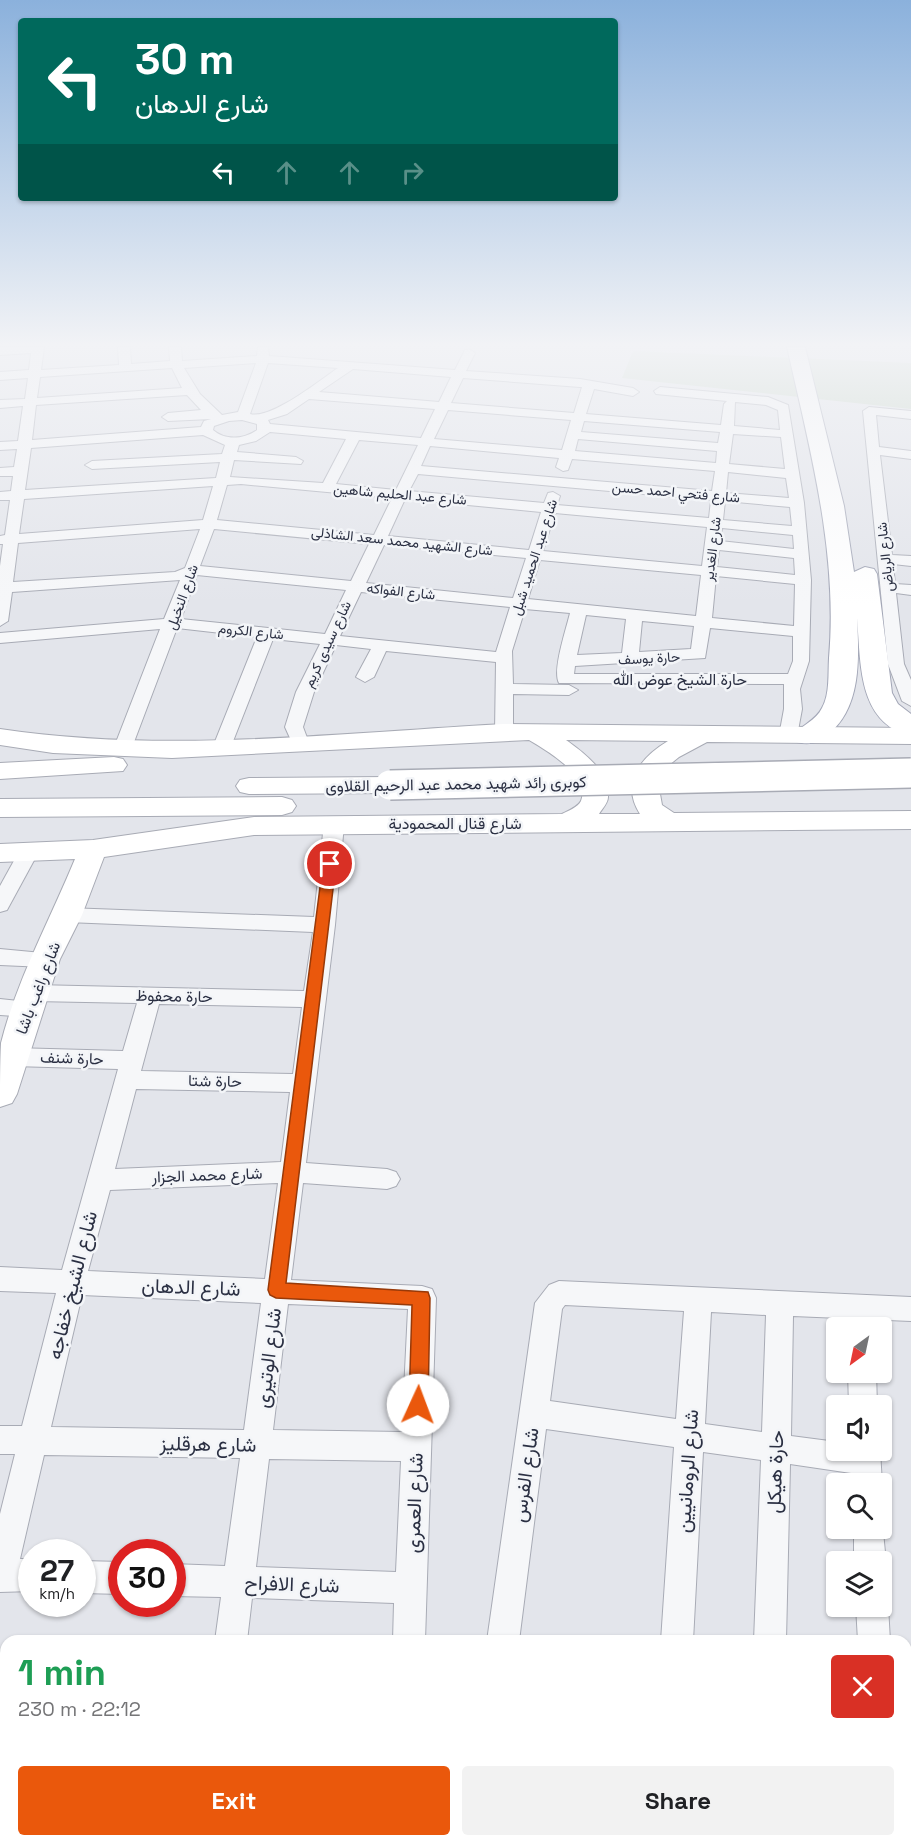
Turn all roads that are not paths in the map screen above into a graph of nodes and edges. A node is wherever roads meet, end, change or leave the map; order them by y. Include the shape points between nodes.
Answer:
1 (27, 433) edge
2 (176, 433) edge
3 (208, 433) edge
4 (257, 433) edge
5 (332, 433) edge
6 (429, 433) edge
7 (727, 433) edge
8 (777, 433) edge
9 (815, 433) edge
10 (839, 433) edge
11 (871, 433) edge
12 (787, 434) joint
13 (573, 435) joint
14 (354, 436) junction
15 (840, 437) dead end
16 (424, 442) junction
17 (26, 444) junction
18 (0, 446) edge
19 (725, 448) junction
20 (873, 450) junction
21 (230, 451) junction
22 (566, 454) junction
23 (911, 455) edge
24 (296, 461) dead end
25 (92, 465) dead end
26 (722, 468) junction
27 (411, 469) junction
28 (22, 471) junction
29 (0, 472) edge
30 (793, 474) junction
31 (221, 481) junction
32 (558, 482) junction
33 (328, 487) junction
34 (399, 494) junction
35 (19, 495) junction
36 (0, 496) edge
37 (718, 496) junction
38 (797, 503) junction
39 (549, 508) junction
40 (715, 523) junction
41 (209, 524) junction
42 (800, 531) junction
43 (378, 538) junction
44 (6, 540) edge
45 (712, 545) junction
46 (862, 551) dead end
47 (802, 554) junction
48 (536, 555) junction
49 (886, 559) junction
50 (911, 561) edge
51 (192, 570) junction
52 (709, 571) junction
53 (803, 580) junction
54 (354, 587) junction
55 (2, 588) edge
56 (888, 588) junction
57 (911, 590) edge
58 (520, 603) junction
59 (579, 609) junction
60 (891, 614) junction
61 (635, 615) junction
62 (911, 616) edge
63 (0, 621) edge
64 (703, 622) junction
65 (173, 623) junction
66 (267, 632) junction
67 (802, 632) junction
68 (0, 638) edge
69 (330, 639) junction
70 (911, 642) edge
71 (883, 643) junction
72 (381, 645) junction
73 (502, 658) junction
74 (630, 659) junction
75 (566, 662) junction
76 (365, 677) dead end
77 (794, 679) junction
78 (566, 686) junction
79 (505, 689) junction
80 (911, 700) edge
81 (911, 728) edge
82 (504, 732) junction
83 (533, 732) junction
84 (700, 735) junction
85 (797, 736) junction
86 (911, 736) edge
87 (0, 737) edge
88 (300, 743) junction
89 (221, 749) junction
90 (122, 750) junction
91 (0, 771) edge
92 (911, 773) edge
93 (0, 788) edge
94 (911, 793) edge
95 (391, 794) junction
96 (0, 808) edge
97 (911, 820) edge
98 (569, 822) junction
99 (673, 823) junction
100 (334, 824) junction
101 (0, 828) edge
102 (216, 830) junction
103 (93, 849) junction
104 (0, 852) edge
105 (27, 853) junction
106 (0, 905) edge
107 (68, 915) junction
108 (324, 925) junction
109 (0, 957) edge
110 (45, 959) junction
111 (150, 995) junction
112 (314, 999) junction
113 (21, 1003) edge
114 (8, 1061) edge
115 (129, 1070) junction
116 (303, 1083) junction
117 (0, 1094) edge
118 (292, 1172) junction
119 (387, 1179) dead end
120 (99, 1180) junction
121 (0, 1279) edge
122 (72, 1282) junction
123 (276, 1290) junction
124 (418, 1296) joint
125 (698, 1300) junction
126 (780, 1304) junction
127 (911, 1310) edge
128 (859, 1317) edge
129 (534, 1413) junction
130 (689, 1436) junction
131 (0, 1440) edge
132 (33, 1440) junction
133 (256, 1444) junction
134 (417, 1447) junction
135 (775, 1448) junction
136 (866, 1465) edge
137 (0, 1575) edge
138 (18, 1575) edge
139 (186, 1580) edge
140 (238, 1582) junction
141 (411, 1588) junction
142 (873, 1617) edge
143 (232, 1635) edge
144 (409, 1635) edge
145 (504, 1635) edge
146 (677, 1635) edge
147 (770, 1635) edge
148 (874, 1635) edge

1 - 17 street
2 - 17 street
3 - 21 street
4 - 21 street
5 - 14 street
6 - 16 street, شارع سيدى كريم
7 - 19 street, شارع الغدير
8 - 12 street
9 - 85 main road via 837,531 845,643 836,709 824,724
10 - 15 main road
11 - 20 street, شارع الرياض
12 - 30 street
13 - 19 street
13 - 22 street, شارع عبد الحميد شبل
14 - 16 street
14 - 33 street
16 - 22 street
16 - 27 street, شارع سيدى كريم
17 - 18 street
17 - 28 street
19 - 26 street, شارع الغدير
20 - 23 street
20 - 49 street, شارع الرياض
21 - 24 street
21 - 25 street
21 - 31 street, شارع النخيل
22 - 26 street
22 - 32 street, شارع عبد الحميد شبل
26 - 30 street
26 - 37 street, شارع الغدير
27 - 32 street, شارع فتحي احمد حسن
27 - 34 street, شارع سيدى كريم
28 - 29 street
28 - 35 street
30 - 38 street
31 - 33 street, شارع عبد الحليم شاهين
31 - 35 street, شارع عبد الحليم شاهين
31 - 41 street, شارع النخيل
32 - 37 street, شارع فتحي احمد حسن
32 - 39 street, شارع عبد الحميد شبل
33 - 34 street, شارع عبد الحليم شاهين
34 - 39 street, شارع عبد الحليم شاهين
34 - 43 street, شارع سيدى كريم
35 - 36 street, شارع عبد الحليم شاهين
35 - 44 street
37 - 38 street, شارع فتحي احمد حسن
37 - 40 street, شارع الغدير
38 - 42 street
39 - 40 street, شارع عبد الحليم شاهين
39 - 48 street, شارع عبد الحميد شبل
40 - 42 street, شارع عبد الحليم شاهين
40 - 45 street, شارع الغدير
41 - 43 street, شارع الشهيد محمد سعد الشاذلى
41 - 44 street, شارع الشهيد محمد سعد الشاذلى
41 - 51 street, شارع النخيل
42 - 47 street
43 - 48 street, شارع الشهيد محمد سعد الشاذلى
43 - 54 street, شارع سيدى كريم
44 - 55 street
45 - 47 street
45 - 52 street, شارع الغدير
46 - 71 main road
47 - 53 street
48 - 52 street, شارع الشهيد محمد سعد الشاذلى
48 - 58 street, شارع عبد الحميد شبل
49 - 50 street
49 - 56 street, شارع الرياض
51 - 54 street, شارع الفواكه
51 - 55 street, شارع الفواكه via 177,576
51 - 65 street, شارع النخيل
52 - 53 street, شارع الشهيد محمد سعد الشاذلى
52 - 64 street, شارع الغدير
53 - 67 street
54 - 58 street, شارع الفواكه
54 - 69 street, شارع سيدى كريم
55 - 63 street
56 - 57 street
56 - 60 street, شارع الرياض
58 - 59 street, شارع الفواكه
58 - 73 street, شارع عبد الحميد شبل
59 - 61 street, شارع الفواكه
59 - 75 street
60 - 62 street
60 - 71 street, شارع الرياض
61 - 64 street, شارع الفواكه
61 - 74 street
64 - 67 street, شارع الفواكه
64 - 74 street, حارة يوسف via 698,655
65 - 66 street, شارع الكروم
65 - 68 street, شارع الكروم
65 - 90 street, شارع النخيل
66 - 69 street, شارع الكروم
66 - 89 street
67 - 77 street via 801,661
69 - 72 street, شارع الكروم
69 - 88 street, شارع سيدى كريم via 295,718
70 - 71 street
71 - 80 street, شارع الرياض
71 - 81 main road via 878,693 887,709
72 - 73 street, شارع الكروم
72 - 76 street
73 - 79 street, شارع عبد الحميد شبل
74 - 75 street, حارة يوسف
75 - 78 street
77 - 78 street, حارة الشيخ عوض الله
77 - 85 street
78 - 79 street, حارة الشيخ عوض الله
79 - 82 street, شارع عبد الحميد شبل
82 - 83 main road
82 - 88 main road
83 - 84 main road
83 - 91 main road via 469,749
83 - 98 main road via 571,754 588,773 594,804
84 - 85 main road
84 - 99 main road via 663,756 644,777 649,809
85 - 86 main road
87 - 90 main road
88 - 89 main road
89 - 90 main road
92 - 95 main road, كوبرى رائد شهيد محمد عبد الرحيم القلاوى, bridge
93 - 95 main road, كوبرى رائد شهيد محمد عبد الرحيم القلاوى
94 - 95 main road, كوبرى رائد شهيد محمد عبد الرحيم القلاوى
95 - 96 main road, كوبرى رائد شهيد محمد عبد الرحيم القلاوى
97 - 99 main road, شارع قنال المحمودية
98 - 99 main road, شارع قنال المحمودية
98 - 100 main road, شارع قنال المحمودية
100 - 102 main road, شارع قنال المحمودية
100 - 108 street, شارع الوتيرى
101 - 102 main road
102 - 103 main road, شارع قنال المحمودية
103 - 105 main road, شارع قنال المحمودية
103 - 107 main road, شارع راغب باشا
104 - 105 main road, شارع قنال المحمودية
105 - 106 street
107 - 108 street
107 - 110 main road, شارع راغب باشا
108 - 112 street, شارع الوتيرى
109 - 110 street
110 - 113 main road, شارع راغب باشا
111 - 112 street, حارة محفوظ
111 - 113 street, حارة محفوظ
111 - 115 street, شارع الشيخ خفاجه
112 - 116 street, شارع الوتيرى
113 - 114 main road, شارع راغب باشا
114 - 115 street, حارة شنف
114 - 117 main road, شارع راغب باشا
115 - 116 street, حارة شتا
115 - 120 street, شارع الشيخ خفاجه
116 - 118 street, شارع الوتيرى
118 - 119 street, شارع محمد الجزار
118 - 120 street, شارع محمد الجزار
118 - 123 street, شارع الوتيرى
120 - 122 street, شارع الشيخ خفاجه
121 - 122 street, شارع الدهان
122 - 123 street, شارع الدهان
122 - 132 street, شارع الشيخ خفاجه
123 - 124 street, شارع الدهان
123 - 133 street, شارع الوتيرى
124 - 134 street, شارع العمرى via 422,1301
125 - 126 street
125 - 129 street, شارع الفرس via 559,1293 549,1303
125 - 130 street, شارع الرومانيين
126 - 128 street
126 - 135 street, حارة هيكل
127 - 128 street
129 - 130 street
129 - 145 street, شارع الفرس
130 - 135 street
130 - 146 street, شارع الرومانيين
131 - 132 street, شارع هرقليز
132 - 133 street, شارع هرقليز
132 - 137 street, شارع الشيخ خفاجه
133 - 134 street, شارع هرقليز
133 - 140 street, شارع الوتيرى
134 - 141 street, شارع العمرى
135 - 136 street
135 - 147 street, حارة هيكل
137 - 138 street
139 - 140 street, شارع الافراح
140 - 141 street, شارع الافراح
140 - 143 street, شارع الوتيرى
141 - 144 street, شارع العمرى
142 - 148 street

